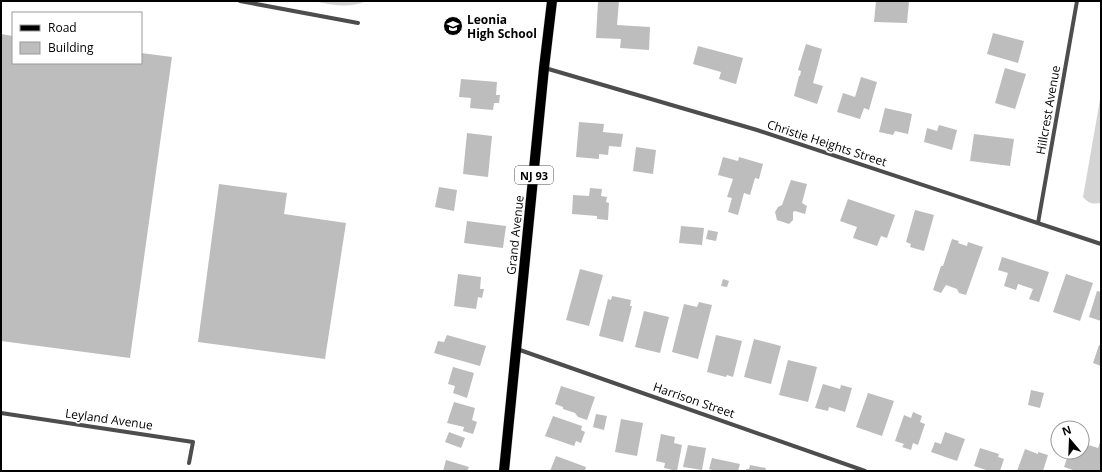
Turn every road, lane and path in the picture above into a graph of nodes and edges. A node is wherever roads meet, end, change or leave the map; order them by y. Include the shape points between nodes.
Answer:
1 (240, 1) edge
2 (552, 1) edge
3 (1077, 1) edge
4 (358, 23) dead end
5 (544, 68) junction
6 (1038, 223) junction
7 (1101, 244) edge
8 (516, 349) junction
9 (1, 413) edge
10 (189, 463) dead end
11 (504, 471) edge
12 (865, 471) edge

1 - 4 street
2 - 5 main road, Grand Avenue / NJ 93
3 - 6 street, Hillcrest Avenue
5 - 6 street, Christie Heights Street via 757,130
5 - 8 main road, Grand Avenue / NJ 93
6 - 7 street, Christie Heights Street
8 - 11 main road, Grand Avenue / NJ 93
8 - 12 street, Harrison Street
9 - 10 street, Leyland Avenue via 193,442

